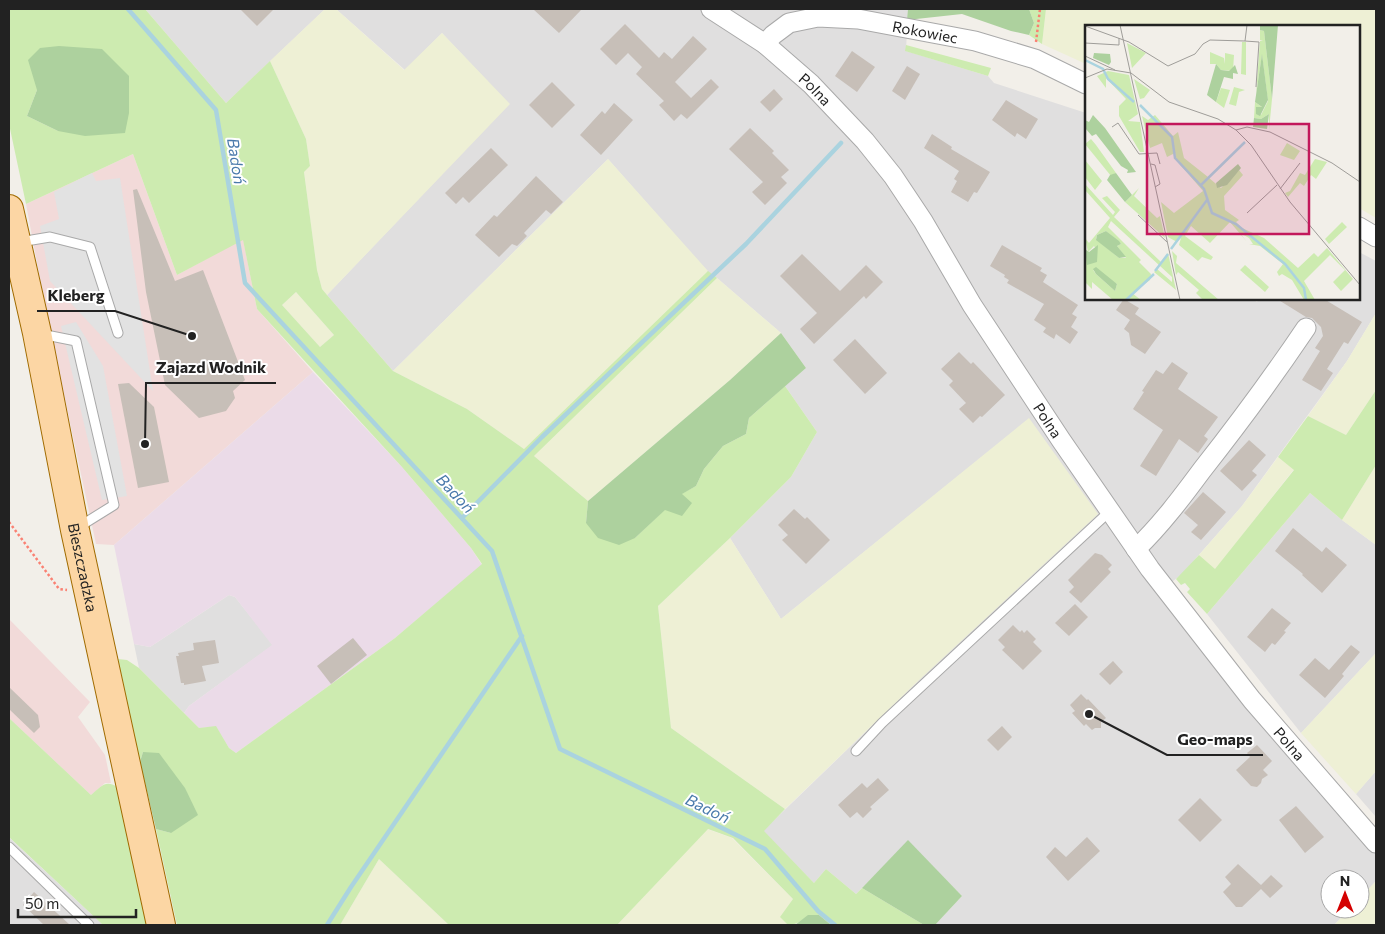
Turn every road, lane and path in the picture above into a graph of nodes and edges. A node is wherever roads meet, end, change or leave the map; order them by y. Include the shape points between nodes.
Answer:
1 (712, 9) edge
2 (1040, 9) edge
3 (764, 44) junction
4 (1035, 59) junction
5 (1085, 84) edge
6 (9, 210) edge
7 (1360, 228) edge
8 (1376, 237) edge
9 (12, 243) edge
10 (1306, 328) dead end
11 (37, 333) junction
12 (118, 333) dead end
13 (1110, 511) junction
14 (9, 522) edge
15 (75, 530) junction
16 (1136, 549) junction
17 (89, 594) junction
18 (856, 751) dead end
19 (1376, 844) edge
20 (9, 847) edge
21 (89, 925) edge
22 (161, 925) edge

1 - 3 street, Polna
2 - 4 path
3 - 4 street, Rokowiec via 789,23 818,17 858,19 975,41
3 - 13 street, Polna via 811,84 893,176 972,304
4 - 5 street, Rokowiec
6 - 9 main road, Bieszczadzka
7 - 8 street
9 - 11 main road, Bieszczadzka
9 - 12 lane via 50,237 90,247
10 - 16 street via 1239,423
11 - 15 main road, Bieszczadzka
11 - 15 lane via 76,342 114,505
13 - 16 street, Polna
13 - 18 lane
14 - 17 path via 59,589
15 - 17 main road, Bieszczadzka
16 - 19 street, Polna via 1252,700
17 - 22 main road, Bieszczadzka
20 - 21 lane

